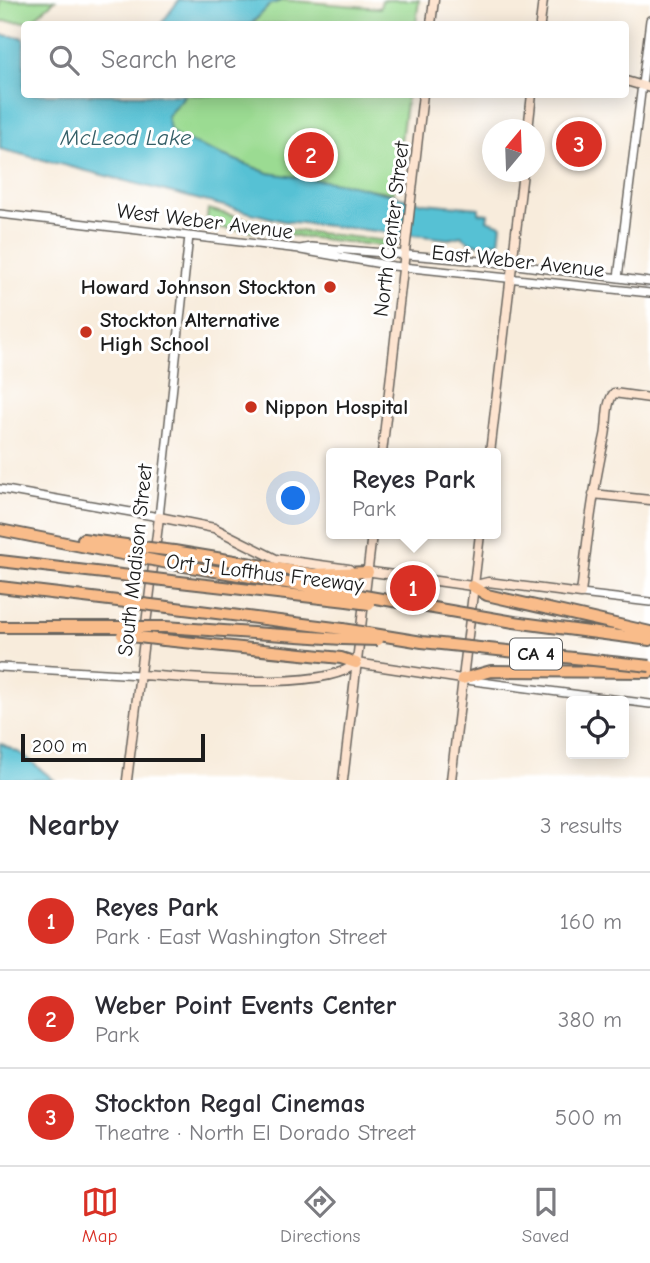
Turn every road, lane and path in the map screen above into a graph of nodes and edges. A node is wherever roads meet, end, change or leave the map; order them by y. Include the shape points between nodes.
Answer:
1 (434, 0) edge
2 (543, 0) edge
3 (650, 20) edge
4 (431, 21) edge
5 (540, 21) edge
6 (629, 81) edge
7 (647, 83) edge
8 (423, 98) edge
9 (532, 98) edge
10 (529, 119) edge
11 (522, 182) edge
12 (0, 214) edge
13 (189, 236) junction
14 (300, 249) junction
15 (406, 255) junction
16 (512, 265) junction
17 (405, 267) junction
18 (511, 276) junction
19 (618, 278) junction
20 (650, 282) edge
21 (650, 293) edge
22 (650, 398) edge
23 (383, 448) edge
24 (491, 448) edge
25 (0, 489) edge
26 (593, 494) junction
27 (650, 500) edge
28 (159, 517) junction
29 (0, 530) edge
30 (371, 539) edge
31 (479, 539) edge
32 (133, 551) junction
33 (0, 561) edge
34 (368, 572) junction
35 (472, 586) junction
36 (0, 587) edge
37 (581, 594) junction
38 (347, 597) junction
39 (650, 602) edge
40 (0, 627) edge
41 (123, 631) junction
42 (650, 632) edge
43 (343, 634) junction
44 (650, 640) edge
45 (356, 663) junction
46 (650, 666) edge
47 (0, 667) edge
48 (650, 673) edge
49 (140, 675) junction
50 (462, 679) junction
51 (650, 704) edge
52 (127, 780) edge
53 (343, 780) edge
54 (451, 780) edge

1 - 4 main road
2 - 5 main road
3 - 7 street
6 - 7 main road
7 - 19 street
8 - 15 main road, North Center Street
9 - 10 main road
11 - 16 main road
12 - 13 street, West Weber Avenue
13 - 14 street, West Weber Avenue
13 - 28 street, South Madison Street
14 - 15 street, West Weber Avenue
14 - 17 street, East Weber Avenue
15 - 16 street, East Weber Avenue
15 - 17 main road, North Center Street
16 - 18 main road
16 - 19 street, East Weber Avenue
17 - 18 street, East Weber Avenue
17 - 23 main road, North Center Street
18 - 21 street, East Weber Avenue
18 - 24 main road
19 - 20 street, East Weber Avenue
22 - 26 main road via 614,393 609,400
25 - 28 street
26 - 27 main road
26 - 37 main road
28 - 34 main road via 214,528 276,559
28 - 49 main road, South Madison Street
29 - 32 highway
30 - 34 main road
31 - 35 main road
32 - 34 highway, bridge via 174,551 313,574
32 - 38 highway, bridge via 173,564
33 - 38 highway, Ort J. Lofthus Freeway / CA 4, bridge
34 - 35 main road
34 - 45 main road
35 - 37 main road via 488,582
35 - 42 highway via 487,595
35 - 50 main road
36 - 43 highway, CA 4, bridge
37 - 39 street
38 - 44 highway, CA 4, bridge
40 - 41 highway, CA 4
41 - 43 highway, CA 4, bridge via 165,627
41 - 45 highway, bridge
43 - 46 highway, CA 4, bridge
45 - 49 main road via 334,676 262,681
45 - 50 main road
45 - 53 main road
47 - 49 street
48 - 50 highway via 481,672
49 - 52 main road, South Madison Street
50 - 51 street
50 - 54 main road

